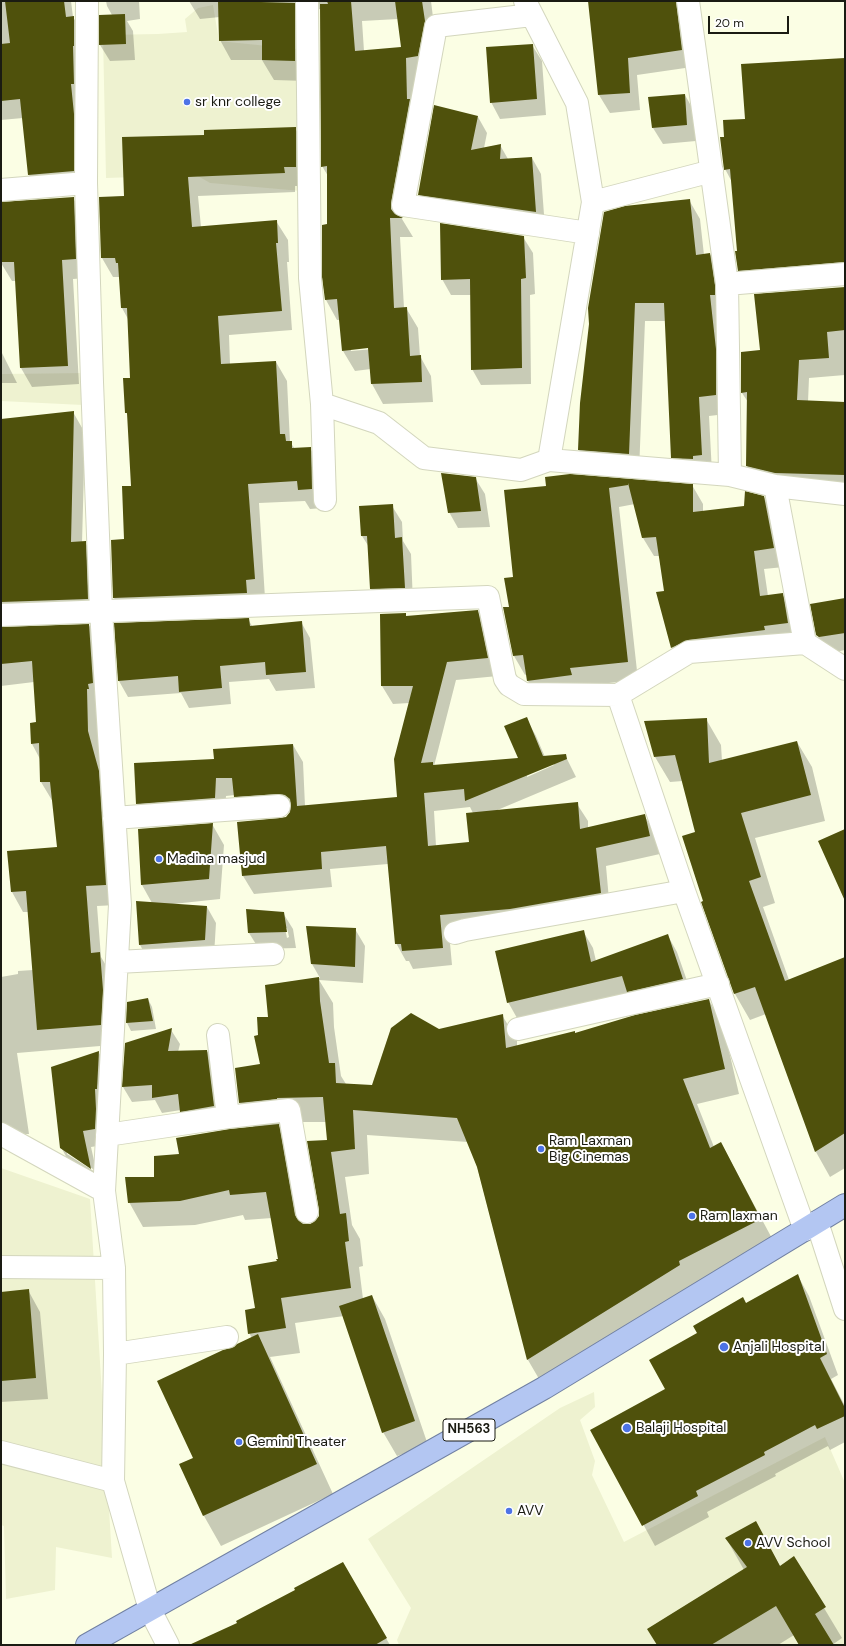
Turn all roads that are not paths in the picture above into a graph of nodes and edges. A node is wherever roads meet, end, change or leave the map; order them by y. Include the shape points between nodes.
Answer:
1 (87, 1) edge
2 (307, 1) edge
3 (688, 1) edge
4 (528, 8) edge
5 (712, 171) junction
6 (86, 183) junction
7 (1, 190) edge
8 (593, 202) junction
9 (588, 232) junction
10 (845, 274) edge
11 (727, 284) junction
12 (322, 404) junction
13 (549, 460) junction
14 (730, 475) junction
15 (775, 486) junction
16 (845, 494) edge
17 (325, 500) dead end
18 (101, 611) junction
19 (1, 615) edge
20 (805, 643) junction
21 (845, 670) edge
22 (618, 695) junction
23 (279, 806) dead end
24 (114, 818) junction
25 (684, 891) junction
26 (455, 933) dead end
27 (272, 954) dead end
28 (117, 962) junction
29 (718, 984) junction
30 (518, 1029) dead end
31 (218, 1035) dead end
32 (228, 1117) junction
33 (1, 1134) edge
34 (107, 1135) junction
35 (104, 1191) junction
36 (845, 1205) edge
37 (307, 1212) dead end
38 (811, 1226) junction
39 (1, 1267) edge
40 (114, 1268) junction
41 (845, 1310) edge
42 (227, 1337) dead end
43 (114, 1354) junction
44 (1, 1452) edge
45 (112, 1481) junction
46 (150, 1610) junction
47 (87, 1645) edge
48 (168, 1645) edge

1 - 6 street
2 - 12 street via 310,278
3 - 5 street
4 - 8 street via 578,103
4 - 9 street via 436,26 403,205
5 - 8 street
5 - 11 street
6 - 7 street
6 - 18 street
8 - 9 street
9 - 13 street
10 - 11 street
11 - 14 street
12 - 13 street via 379,423 424,458 520,470
12 - 17 street
13 - 14 street
14 - 15 street
15 - 16 street
15 - 20 street
18 - 19 street
18 - 22 street via 488,597 505,679 509,686 524,694
18 - 24 street
20 - 21 street
20 - 22 street via 689,652
22 - 25 street
23 - 24 street
24 - 28 street via 120,904
25 - 26 street
25 - 29 street
27 - 28 street
28 - 34 street
29 - 30 street
29 - 38 street
31 - 32 street
32 - 34 street
32 - 37 street via 288,1110
33 - 35 street
34 - 35 street
35 - 40 street
36 - 38 highway, NH563
38 - 41 street
38 - 46 highway, NH563 via 544,1388
39 - 40 street
40 - 43 street
42 - 43 street
43 - 45 street
44 - 45 street
45 - 46 street
46 - 47 highway, NH563
46 - 48 street

